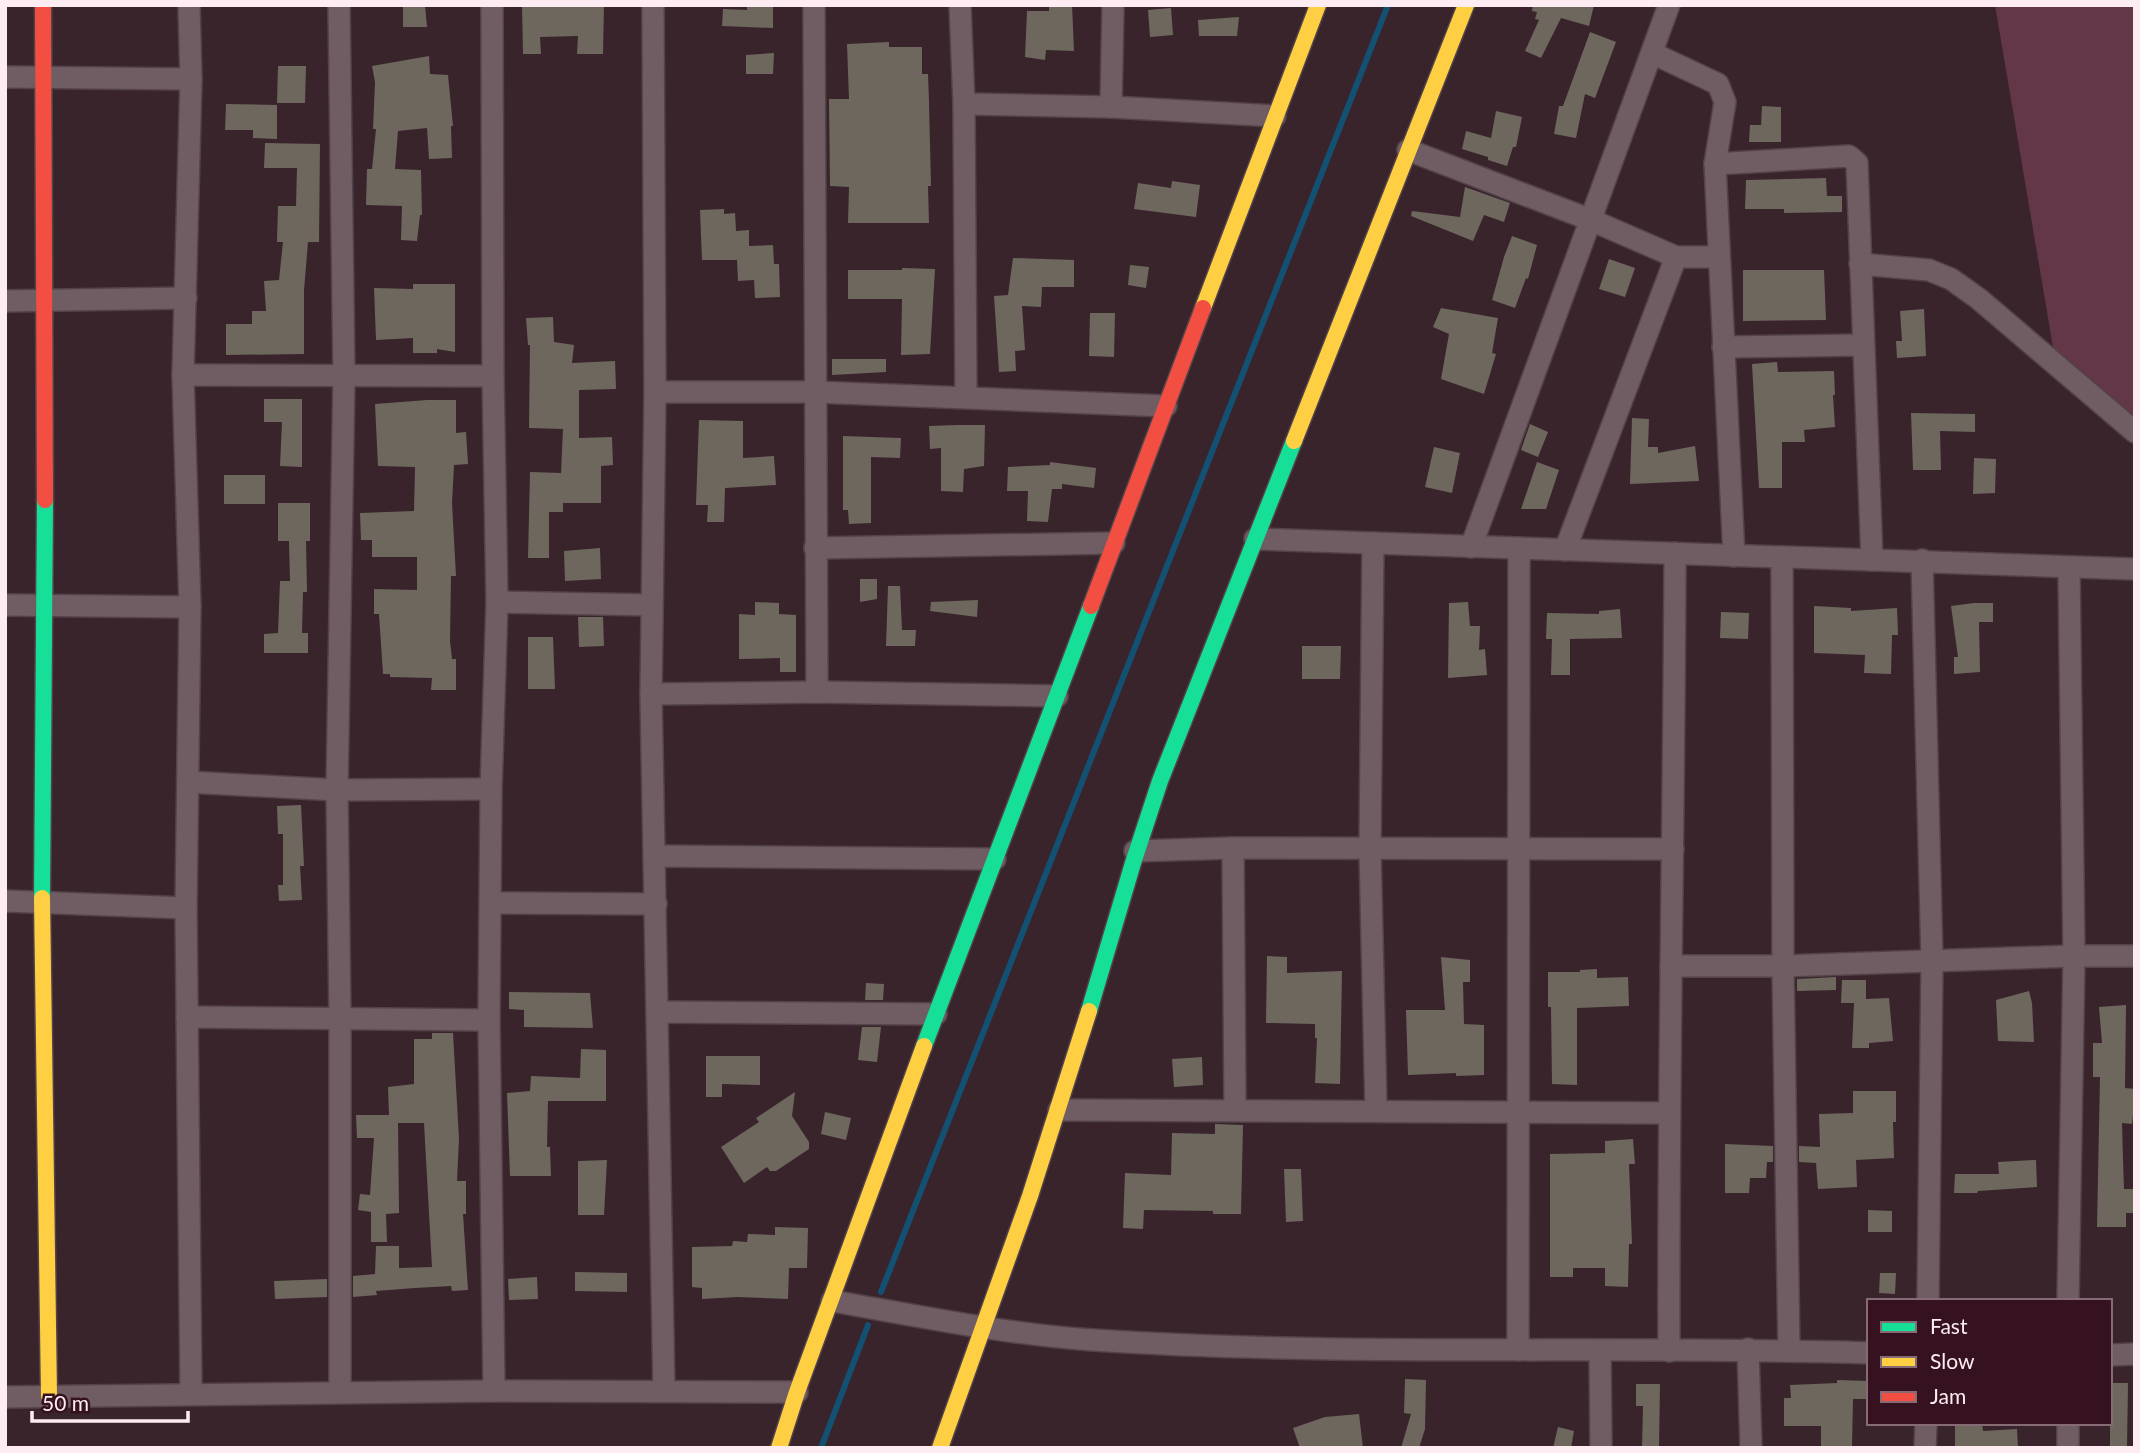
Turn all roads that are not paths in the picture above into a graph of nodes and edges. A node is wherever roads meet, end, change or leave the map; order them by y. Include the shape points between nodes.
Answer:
1 (43, 5) edge
2 (190, 5) edge
3 (339, 5) edge
4 (492, 5) edge
5 (653, 5) edge
6 (814, 5) edge
7 (960, 5) edge
8 (1113, 5) edge
9 (1318, 5) edge
10 (1466, 5) edge
11 (1669, 5) edge
12 (1652, 53) junction
13 (44, 76) junction
14 (5, 77) edge
15 (191, 79) junction
16 (964, 104) junction
17 (1111, 107) junction
18 (1275, 116) junction
19 (1408, 150) junction
20 (1715, 164) junction
21 (1591, 220) junction
22 (1676, 257) junction
23 (1719, 257) junction
24 (1860, 264) junction
25 (186, 298) junction
26 (43, 300) junction
27 (5, 301) edge
28 (1863, 345) junction
29 (1723, 347) junction
30 (183, 374) junction
31 (344, 376) junction
32 (493, 376) junction
33 (655, 392) junction
34 (815, 392) junction
35 (967, 397) junction
36 (1166, 405) junction
37 (2135, 432) edge
38 (1255, 539) junction
39 (1114, 543) junction
40 (1373, 543) junction
41 (1471, 547) junction
42 (815, 548) junction
43 (1519, 549) junction
44 (1565, 550) junction
45 (1675, 553) junction
46 (1734, 556) junction
47 (1782, 558) junction
48 (1872, 560) junction
49 (1922, 560) junction
50 (2069, 567) junction
51 (2135, 569) edge
52 (497, 602) junction
53 (5, 605) edge
54 (651, 605) junction
55 (45, 606) junction
56 (190, 607) junction
57 (817, 692) junction
58 (651, 694) junction
59 (1057, 696) junction
60 (188, 782) junction
61 (491, 789) junction
62 (337, 790) junction
63 (1233, 848) junction
64 (1674, 849) junction
65 (1370, 850) junction
66 (1520, 850) junction
67 (1135, 851) junction
68 (654, 856) junction
69 (995, 859) junction
70 (5, 901) edge
71 (42, 902) junction
72 (491, 903) junction
73 (656, 904) junction
74 (186, 908) junction
75 (2074, 956) junction
76 (2135, 956) edge
77 (1932, 961) junction
78 (1671, 966) junction
79 (1783, 966) junction
80 (657, 1012) junction
81 (936, 1014) junction
82 (187, 1017) junction
83 (340, 1018) junction
84 (489, 1020) junction
85 (1059, 1110) junction
86 (1235, 1110) junction
87 (1376, 1110) junction
88 (1518, 1113) junction
89 (1668, 1113) junction
90 (1928, 1299) edge
91 (2068, 1299) edge
92 (832, 1301) junction
93 (984, 1328) junction
94 (1748, 1349) junction
95 (1518, 1350) junction
96 (1600, 1350) junction
97 (1789, 1350) junction
98 (1669, 1351) junction
99 (1867, 1353) edge
100 (2135, 1354) edge
101 (2112, 1355) edge
102 (494, 1391) junction
103 (664, 1391) junction
104 (340, 1392) junction
105 (797, 1392) junction
106 (191, 1393) junction
107 (49, 1396) junction
108 (5, 1397) edge
109 (1926, 1425) edge
110 (2068, 1425) edge
111 (779, 1448) edge
112 (940, 1448) edge
113 (1601, 1448) edge
114 (1751, 1448) edge
115 (1925, 1448) edge
116 (2068, 1448) edge

1 - 13 street
2 - 15 street
3 - 31 street
4 - 32 street
5 - 33 street
6 - 34 street
7 - 16 street
8 - 17 street
9 - 18 street
10 - 19 street
11 - 12 street
12 - 20 street via 1718,84 1723,92
12 - 21 street
13 - 14 street
13 - 15 street
13 - 26 street
15 - 25 street
16 - 17 street
16 - 35 street
17 - 18 street
18 - 36 street
19 - 21 street
19 - 38 street
20 - 23 street
20 - 24 street via 1854,159
21 - 22 street
21 - 41 street
22 - 23 street
22 - 44 street
23 - 29 street
24 - 28 street
24 - 37 street via 1929,270 1951,278
25 - 26 street
25 - 30 street
26 - 27 street
26 - 55 street
28 - 29 street
28 - 48 street
29 - 46 street
30 - 31 street
30 - 56 street
31 - 32 street
31 - 62 street
32 - 52 street
33 - 34 street
33 - 54 street
34 - 35 street
34 - 42 street
35 - 36 street
36 - 39 street
38 - 40 street
38 - 67 street
39 - 42 street
39 - 59 street
40 - 41 street
40 - 65 street
41 - 43 street
42 - 57 street
43 - 44 street
43 - 66 street
44 - 45 street
45 - 46 street
45 - 64 street
46 - 47 street
47 - 48 street
47 - 79 street
48 - 49 street
49 - 50 street
49 - 77 street
50 - 51 street
50 - 75 street
52 - 54 street
52 - 61 street
53 - 55 street
54 - 58 street
55 - 56 street
55 - 71 street
56 - 60 street
57 - 58 street
57 - 59 street
58 - 68 street
59 - 69 street
60 - 62 street
60 - 74 street
61 - 62 street
61 - 72 street
62 - 83 street
63 - 65 street
63 - 67 street
63 - 86 street
64 - 66 street
64 - 78 street
65 - 66 street
65 - 87 street
66 - 88 street
67 - 85 street
68 - 69 street
68 - 73 street
69 - 81 street
70 - 71 street
71 - 74 street
71 - 107 street
72 - 73 street
72 - 84 street
73 - 80 street
74 - 82 street
75 - 76 street
75 - 77 street
75 - 91 street
77 - 79 street
77 - 90 street
78 - 79 street
78 - 89 street
79 - 97 street
80 - 81 street
80 - 103 street
81 - 92 street
82 - 83 street
82 - 106 street
83 - 84 street
83 - 104 street
84 - 102 street
85 - 86 street
85 - 93 street
86 - 87 street
87 - 88 street
88 - 89 street
88 - 95 street
89 - 98 street
92 - 93 street
92 - 105 street
93 - 95 street via 1091,1340 1239,1347
93 - 112 street
94 - 97 street
94 - 98 street
94 - 114 street
95 - 96 street
96 - 98 street
96 - 113 street
97 - 99 street
100 - 101 street
102 - 103 street
102 - 104 street
103 - 105 street
104 - 106 street
105 - 111 street
106 - 107 street
107 - 108 street
109 - 115 street
110 - 116 street

